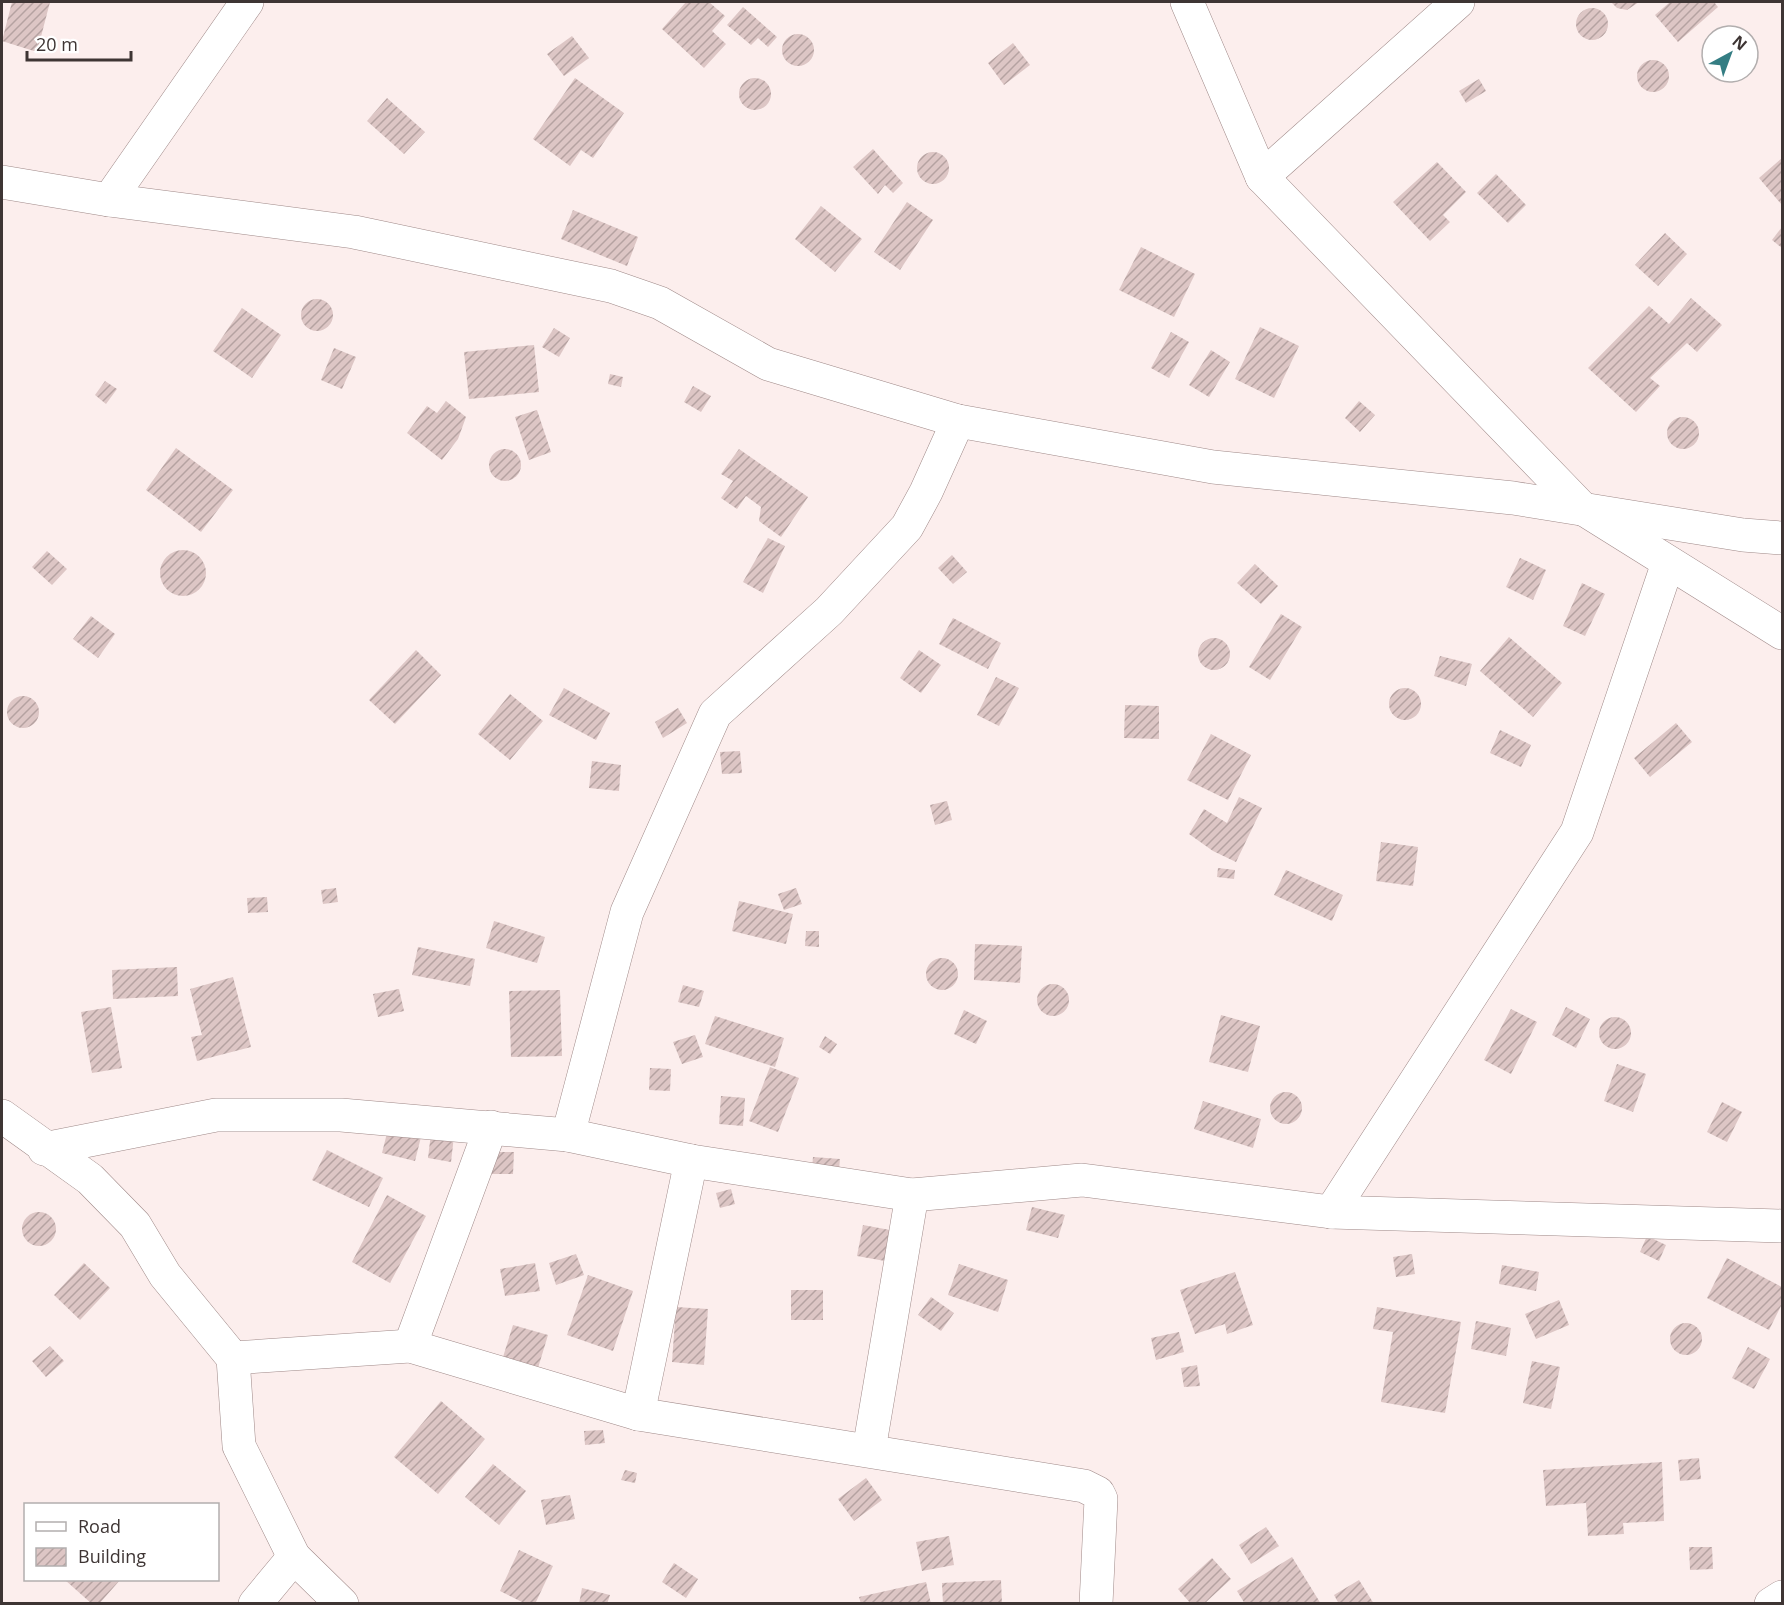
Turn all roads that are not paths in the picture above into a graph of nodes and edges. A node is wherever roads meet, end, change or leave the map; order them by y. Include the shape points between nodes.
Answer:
1 (247, 2) edge
2 (1188, 2) edge
3 (1458, 2) edge
4 (1262, 177) junction
5 (2, 182) edge
6 (109, 200) junction
7 (958, 421) junction
8 (1582, 508) junction
9 (1782, 538) edge
10 (1668, 563) junction
11 (1782, 633) edge
12 (2, 1116) edge
13 (491, 1127) junction
14 (568, 1135) junction
15 (45, 1149) junction
16 (691, 1161) junction
17 (912, 1195) junction
18 (1331, 1212) junction
19 (1782, 1226) edge
20 (410, 1346) junction
21 (233, 1358) junction
22 (638, 1414) junction
23 (869, 1450) junction
24 (294, 1557) junction
25 (1782, 1597) edge
26 (255, 1604) edge
27 (342, 1604) edge
28 (1095, 1604) edge
29 (1771, 1604) edge

1 - 6 street
2 - 4 street
3 - 4 street
4 - 8 street
5 - 6 street
6 - 7 street via 354,232 611,286 660,303 768,364
7 - 8 street via 1213,467
7 - 14 street via 907,527 829,611 715,714 627,912
8 - 9 street
8 - 10 street
10 - 11 street
10 - 18 street via 1577,832
12 - 15 street
13 - 14 street
13 - 15 street via 341,1115 216,1115
13 - 20 street
14 - 16 street
15 - 21 street via 90,1179 135,1225 165,1275
16 - 17 street
16 - 22 street
17 - 18 street via 1082,1180
17 - 23 street
18 - 19 street
20 - 21 street
20 - 22 street
21 - 24 street via 239,1446
22 - 23 street
23 - 28 street via 1093,1490 1101,1499
24 - 26 street
24 - 27 street
25 - 29 street

